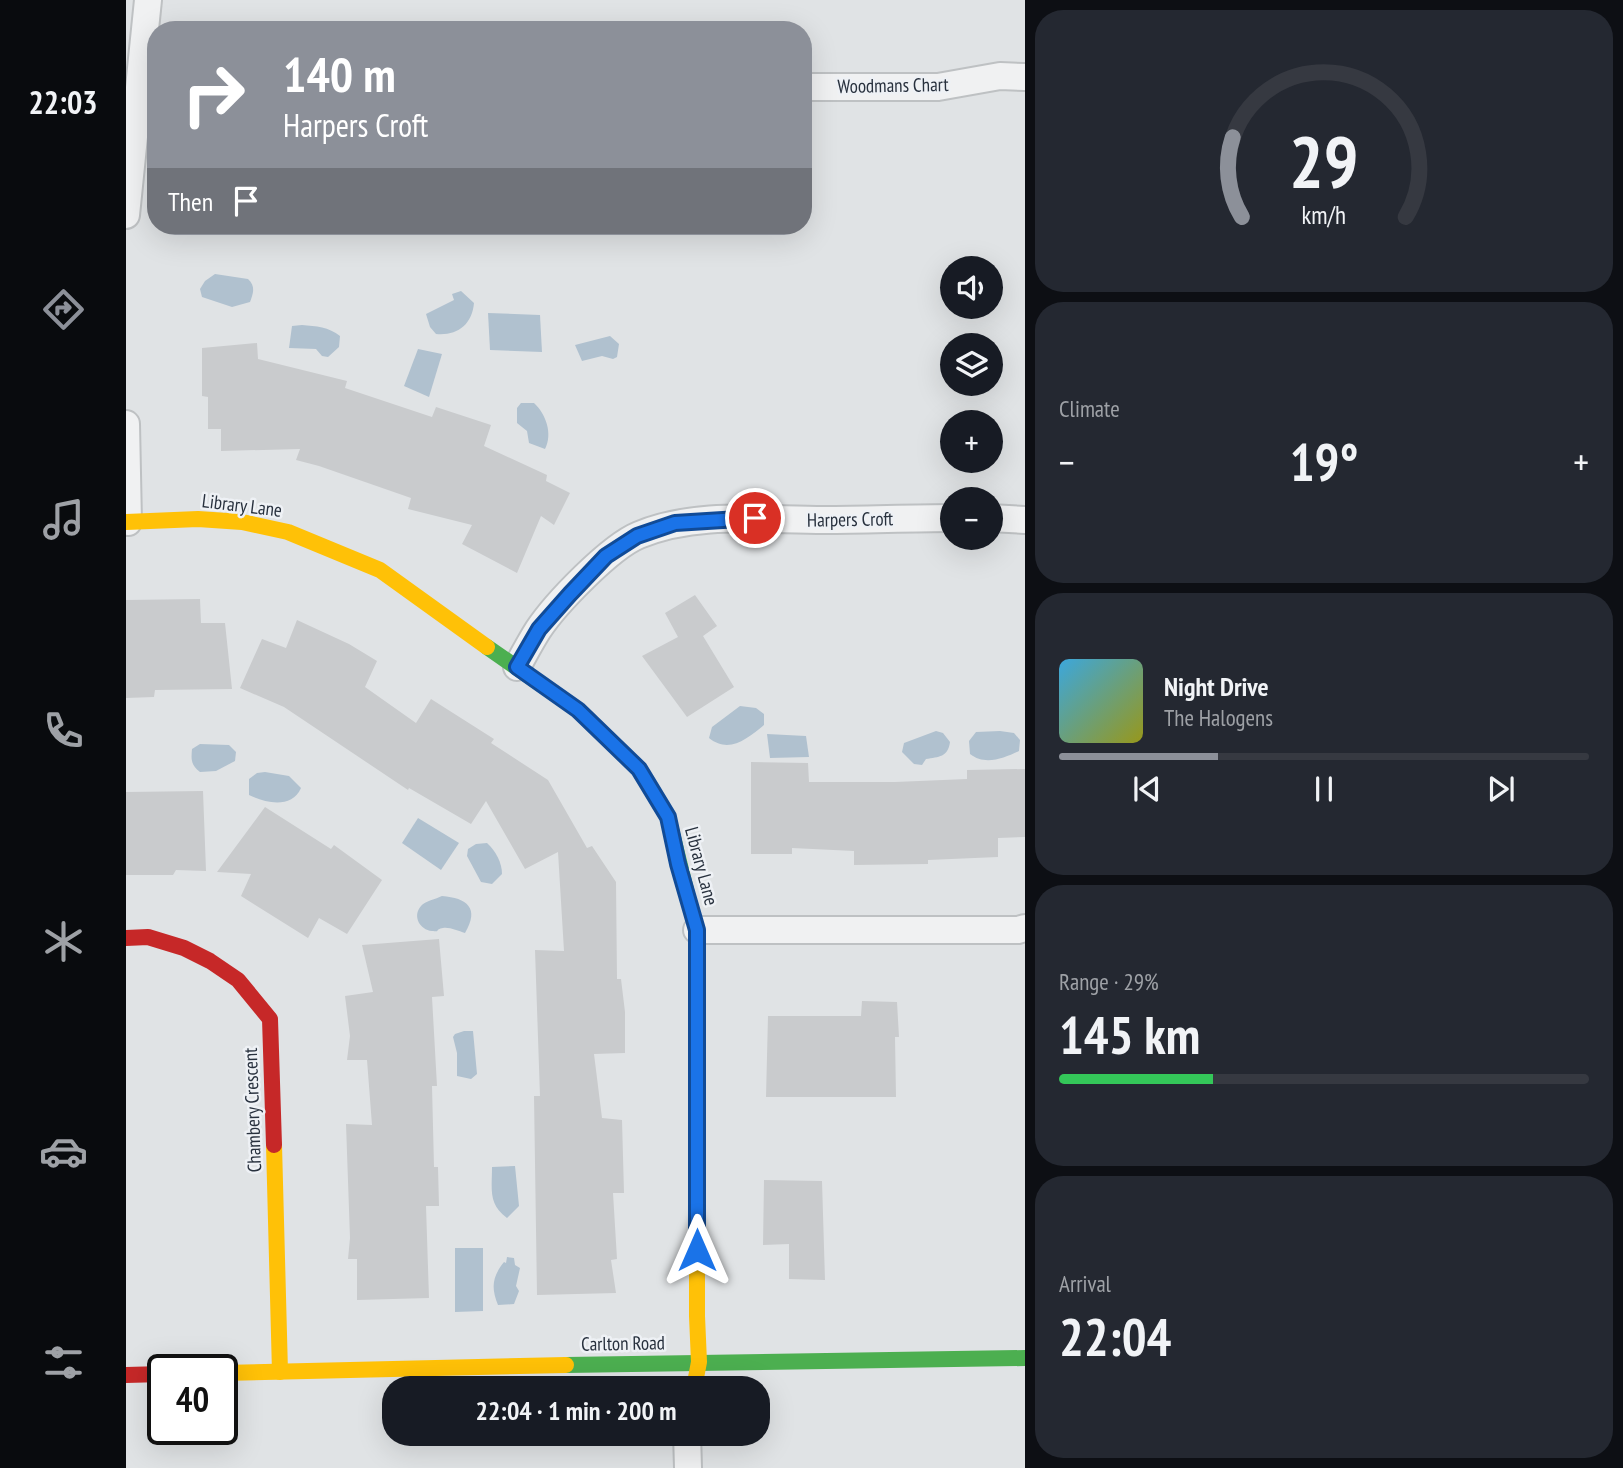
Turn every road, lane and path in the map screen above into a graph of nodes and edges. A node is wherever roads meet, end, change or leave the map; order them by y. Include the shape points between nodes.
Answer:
1 (148, 0) edge
2 (148, 21) edge
3 (1024, 77) edge
4 (812, 87) edge
5 (147, 91) edge
6 (126, 215) edge
7 (126, 424) edge
8 (940, 518) edge
9 (1003, 519) edge
10 (1024, 520) edge
11 (127, 522) edge
12 (517, 667) junction
13 (1024, 928) edge
14 (697, 930) junction
15 (126, 938) edge
16 (1024, 1358) edge
17 (699, 1362) junction
18 (279, 1372) junction
19 (238, 1373) edge
20 (147, 1374) edge
21 (126, 1375) edge
22 (696, 1376) edge
23 (687, 1446) edge
24 (688, 1468) edge

1 - 2 street
3 - 4 street, Woodmans Chart via 1000,76 938,87
5 - 6 street
7 - 11 street
8 - 12 street, Harpers Croft via 755,518 675,523 637,536 606,556 570,594 539,629
9 - 10 street
11 - 12 street, Library Lane via 198,519 288,532 380,570
12 - 14 street, Library Lane via 578,710 639,769 668,817
13 - 14 street
14 - 17 street, Library Lane
15 - 18 street, Chambery Crescent via 148,937 209,961 238,980 270,1020
16 - 17 street, Carlton Road
17 - 18 street, Carlton Road
17 - 22 street, Library Lane
18 - 19 street, Carlton Road
20 - 21 street
23 - 24 street

